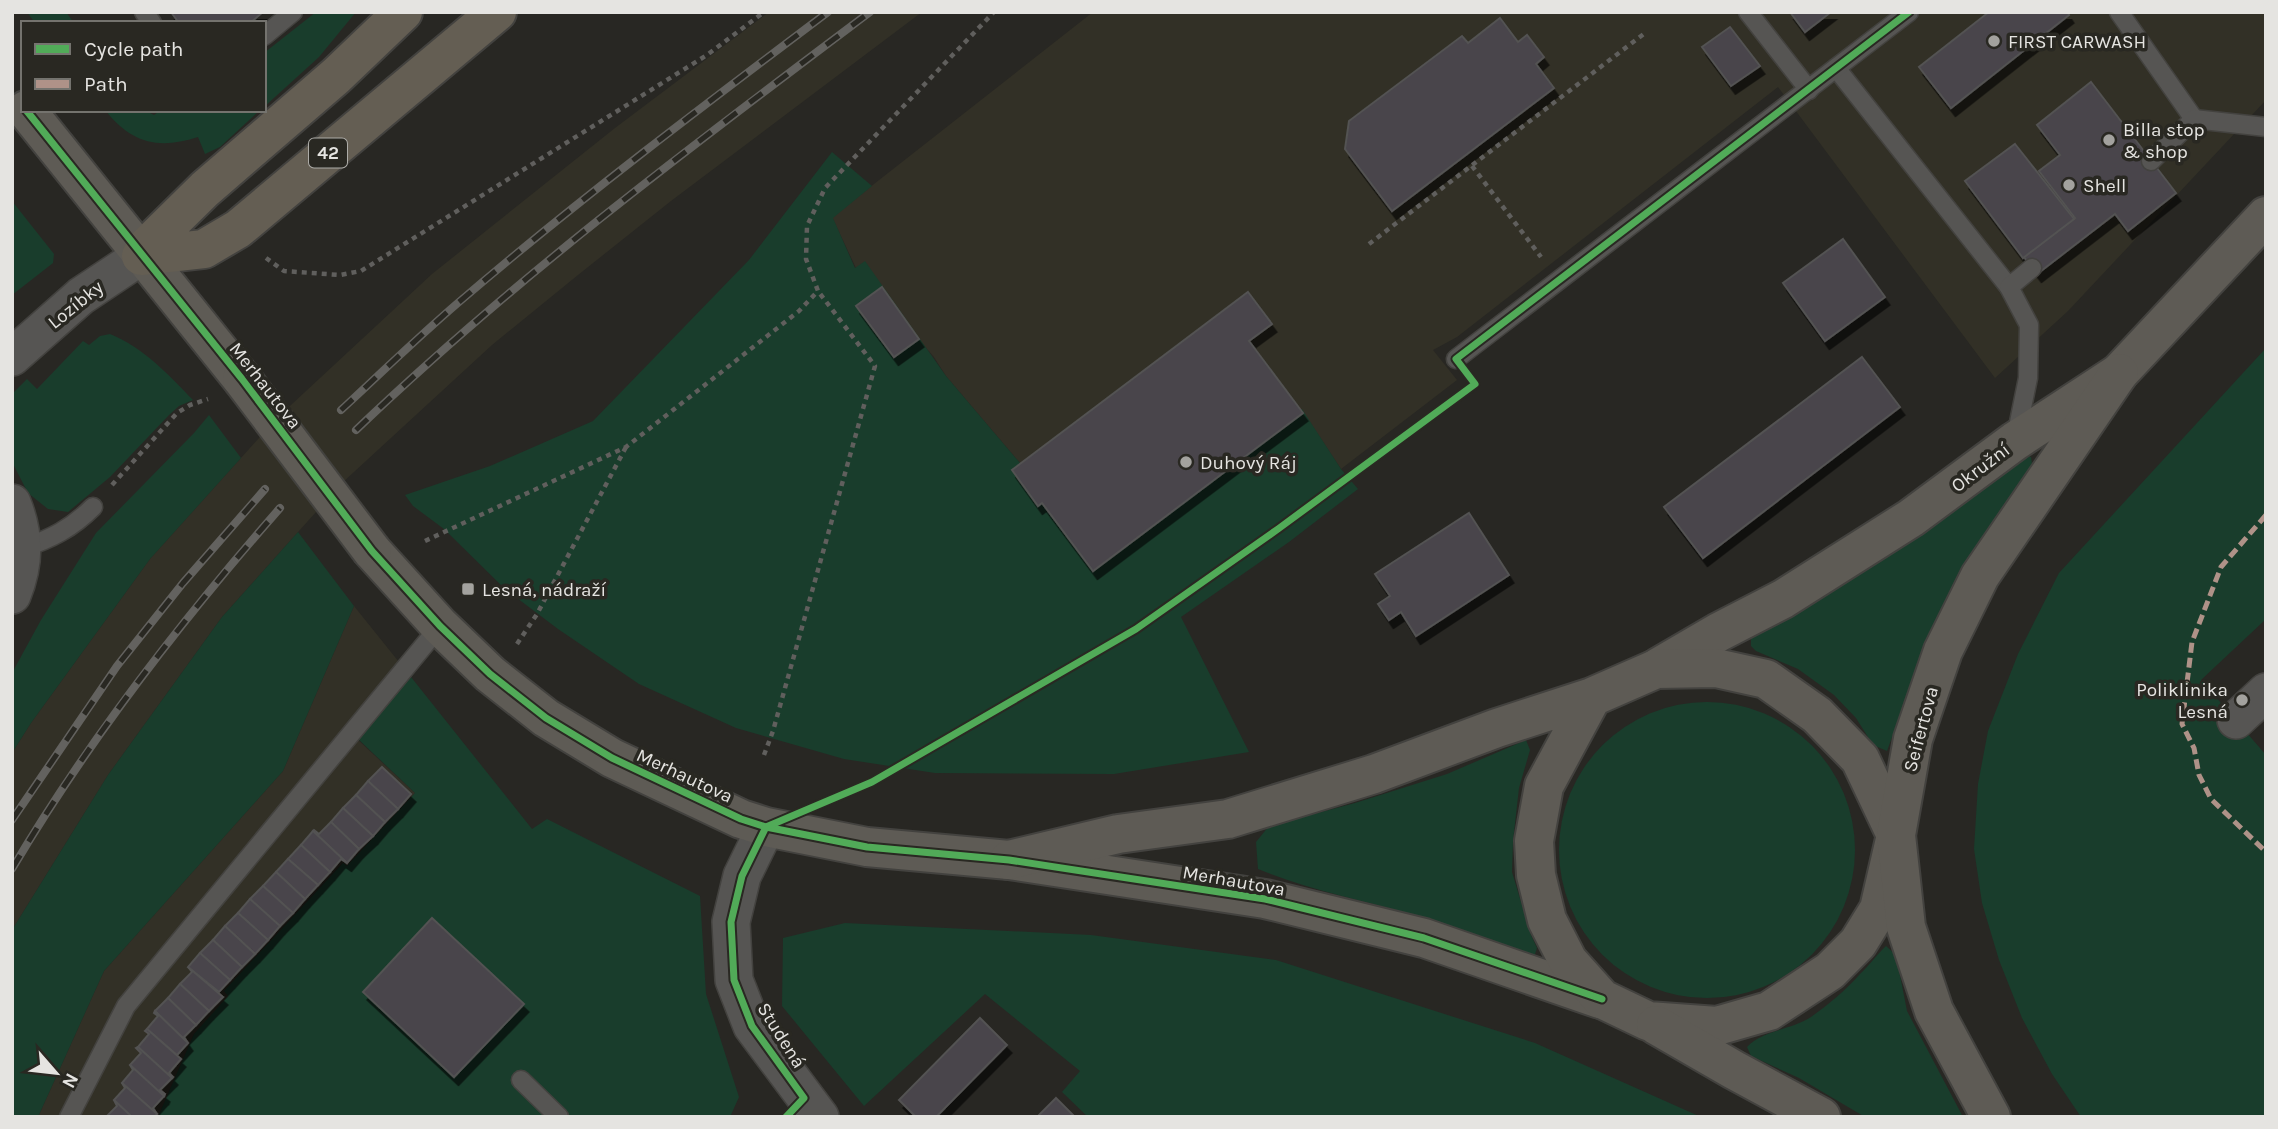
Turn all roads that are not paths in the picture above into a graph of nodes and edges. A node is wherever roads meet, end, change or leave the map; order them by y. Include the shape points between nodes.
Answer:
1 (293, 12) edge
2 (403, 12) edge
3 (497, 12) edge
4 (1748, 12) edge
5 (1909, 12) edge
6 (2119, 12) edge
7 (266, 34) edge
8 (1836, 68) junction
9 (1809, 90) junction
10 (27, 112) edge
11 (2194, 119) junction
12 (2266, 127) edge
13 (2151, 160) dead end
14 (2266, 216) edge
15 (141, 256) junction
16 (2032, 268) dead end
17 (2009, 287) junction
18 (12, 357) edge
19 (1455, 359) road end
20 (2119, 373) junction
21 (2015, 441) junction
22 (12, 503) edge
23 (93, 507) road end
24 (23, 548) junction
25 (12, 595) edge
26 (440, 626) junction
27 (1656, 669) junction
28 (2266, 692) edge
29 (1591, 697) junction
30 (2236, 720) dead end
31 (766, 827) junction
32 (1896, 835) junction
33 (1009, 860) junction
34 (1602, 999) junction
35 (1648, 1021) junction
36 (521, 1080) dead end
37 (803, 1110) edge
38 (69, 1117) edge
39 (559, 1117) edge
40 (1821, 1117) edge
41 (1991, 1117) edge

1 - 7 lane
2 - 15 highway via 205,189
3 - 15 highway, 42 via 238,229 204,249
4 - 9 lane
5 - 8 lane
6 - 11 lane
8 - 9 lane
8 - 17 lane
9 - 19 lane
10 - 15 street, Merhautova
11 - 12 lane
11 - 13 lane
14 - 20 street, Okružní
15 - 18 street, Lozíbky via 81,296
15 - 26 street, Merhautova, bridge via 242,379 372,551
16 - 17 lane
17 - 21 lane via 2029,326 2028,378
20 - 21 street, Okružní
20 - 32 street, Seifertova via 1980,576 1943,651 1913,739
21 - 27 street, Okružní via 1900,526 1783,599
22 - 24 street
23 - 24 lane via 65,531
24 - 25 street
26 - 31 street, Merhautova via 546,718 612,758
26 - 38 lane via 126,1006
27 - 29 street, Okružní
27 - 32 street via 1716,668 1766,679 1817,715 1860,759
28 - 30 street
29 - 33 street, Merhautova via 1374,774 1228,819 1118,834
29 - 34 street via 1544,786 1534,841 1536,875 1547,920 1568,961
31 - 33 street, Merhautova via 867,847
31 - 37 street, Studená via 742,876 731,922 734,980 752,1026
32 - 35 street via 1879,909 1858,943 1830,971 1769,1011 1717,1026
32 - 41 street, Seifertova via 1906,927 1934,1011
33 - 34 street, Merhautova via 1265,899 1424,938
34 - 35 street, Merhautova
35 - 40 street
36 - 39 lane

